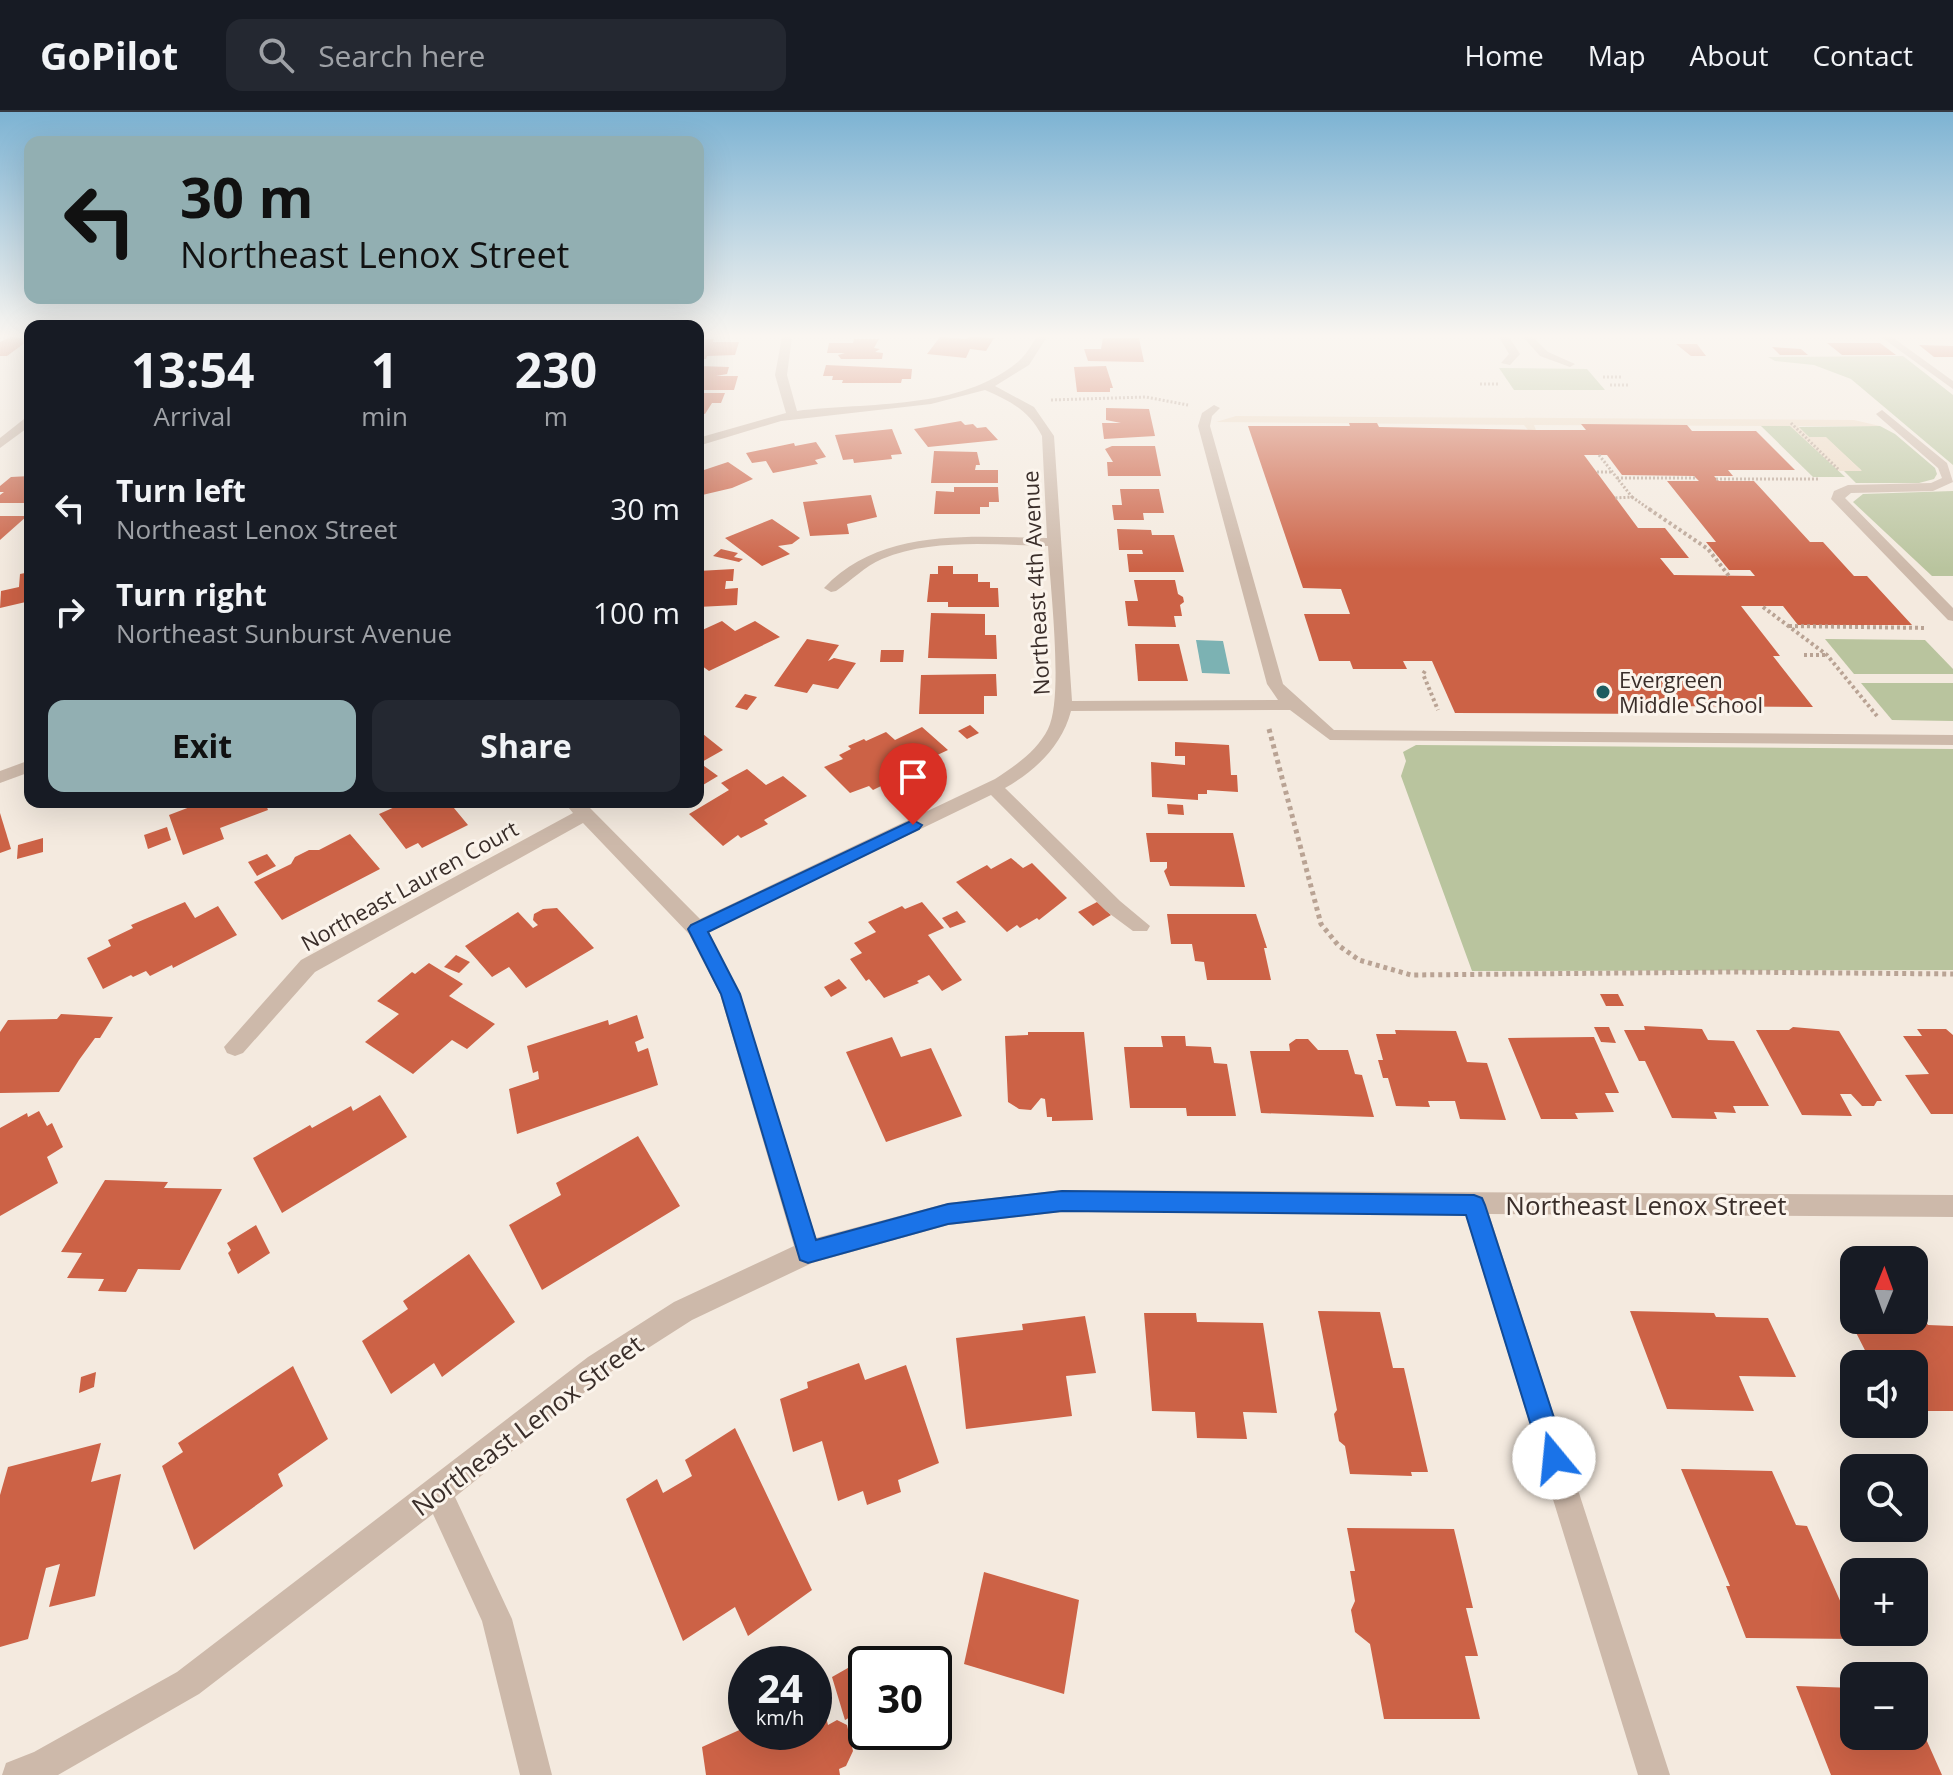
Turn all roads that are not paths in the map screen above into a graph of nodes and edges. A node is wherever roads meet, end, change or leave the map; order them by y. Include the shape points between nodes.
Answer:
1 (1882, 414) dead end
2 (793, 415) joint
3 (797, 415) edge
4 (1037, 415) edge
5 (1206, 415) edge
6 (0, 422) edge
7 (24, 422) edge
8 (24, 426) edge
9 (704, 440) edge
10 (0, 444) edge
11 (1056, 542) junction
12 (831, 588) dead end
13 (1953, 617) edge
14 (1296, 705) junction
15 (1064, 706) junction
16 (1953, 740) edge
17 (24, 768) edge
18 (0, 777) edge
19 (993, 787) junction
20 (579, 808) edge
21 (1140, 926) dead end
22 (697, 929) junction
23 (235, 1047) dead end
24 (1474, 1205) junction
25 (1953, 1206) edge
26 (808, 1252) junction
27 (438, 1492) junction
28 (18, 1775) edge
29 (536, 1775) edge
30 (1654, 1775) edge

1 - 13 street via 1943,466 1949,479 1933,487 1848,489 1838,499
2 - 3 street
2 - 9 street
4 - 11 street, Northeast 4th Avenue via 1048,436
5 - 14 street via 1204,426 1278,691
6 - 7 street
8 - 10 street
11 - 12 street via 906,547 875,557
11 - 15 street, Northeast 4th Avenue
14 - 15 street
14 - 16 street via 1330,735
15 - 19 street, Northeast 4th Avenue via 1055,734 1041,752
17 - 18 street
19 - 21 street via 1113,906
19 - 22 street, Northeast 4th Avenue
20 - 22 street
20 - 23 street, Northeast Lauren Court via 308,966
22 - 26 street via 730,994
24 - 25 street, Northeast Lenox Street
24 - 26 street, Northeast Lenox Street via 1062,1201 948,1214
24 - 30 street
26 - 27 street, Northeast Lenox Street via 683,1311 597,1366
27 - 28 street, Northeast Lenox Street via 188,1683
27 - 29 street via 497,1619

